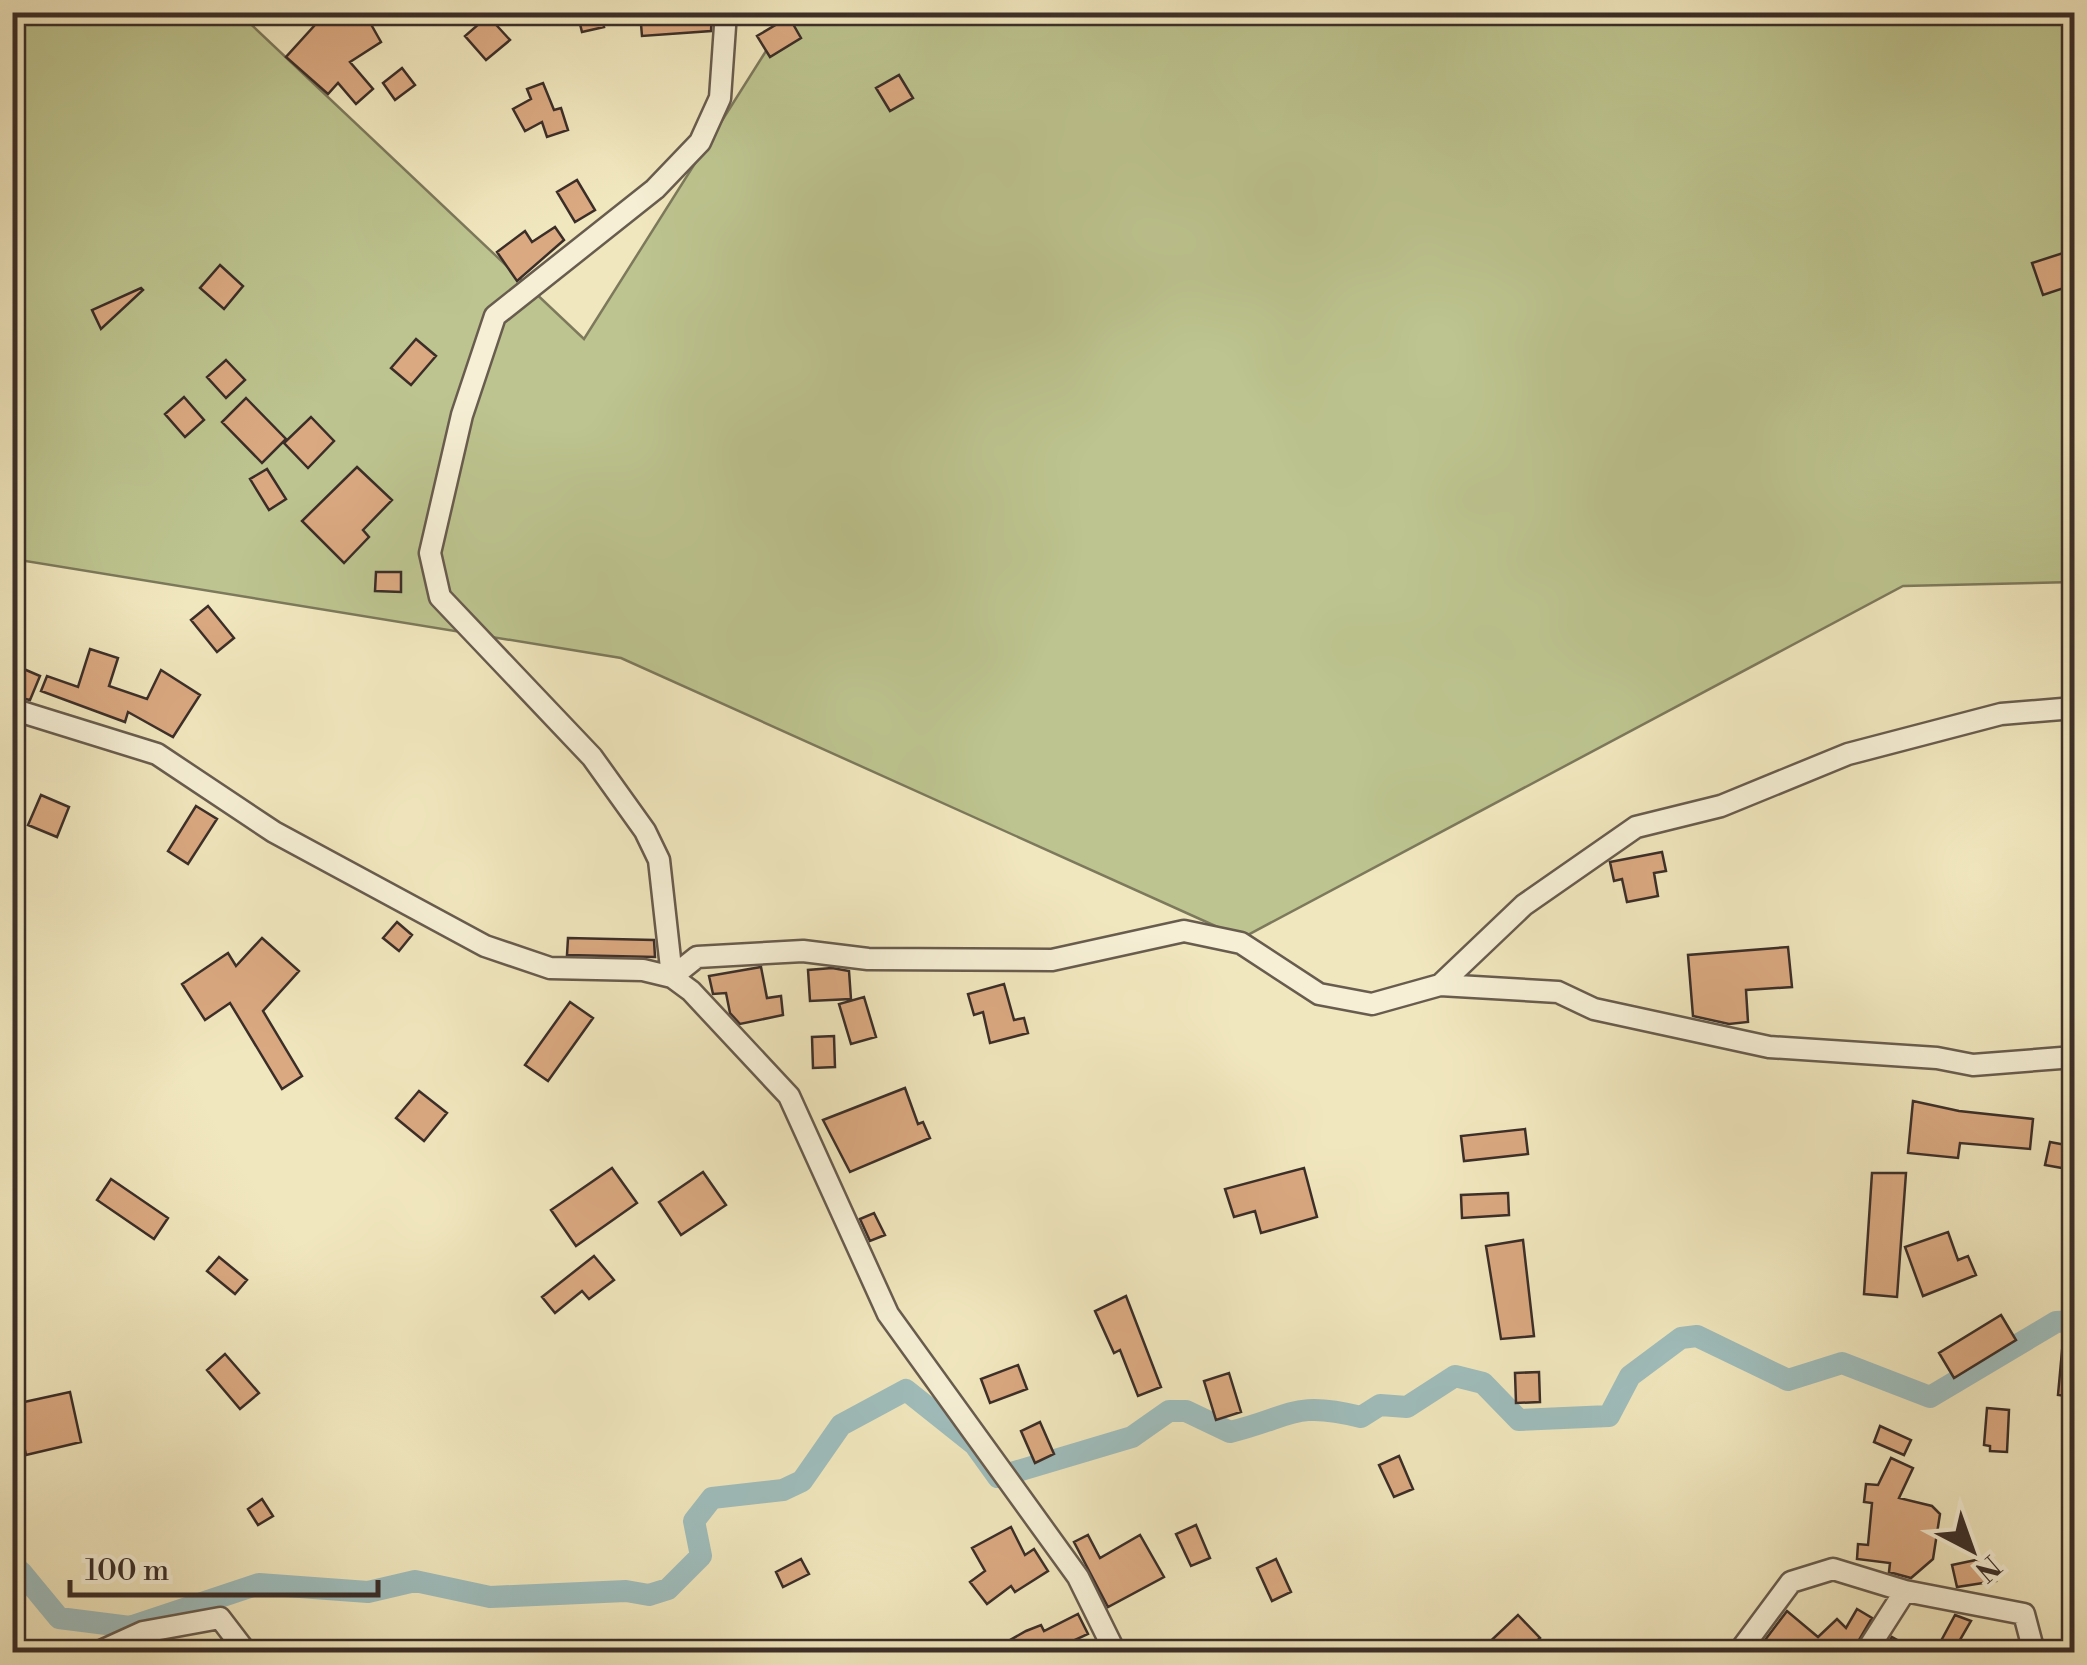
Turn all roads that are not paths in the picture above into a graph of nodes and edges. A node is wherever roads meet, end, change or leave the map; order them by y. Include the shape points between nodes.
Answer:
1 (726, 12) edge
2 (2074, 708) edge
3 (12, 709) edge
4 (672, 977) junction
5 (1440, 985) junction
6 (2074, 1057) edge
7 (1905, 1590) junction
8 (100, 1652) edge
9 (246, 1652) edge
10 (1115, 1652) edge
11 (1739, 1652) edge
12 (1866, 1652) edge
13 (2034, 1652) edge

1 - 4 street via 720,98 700,142 655,189 496,316 462,415 430,553 440,597 592,757 645,831 659,860
2 - 5 street via 2001,714 1848,754 1721,806 1636,827 1524,905
3 - 4 street via 157,754 274,832 485,946 550,968
4 - 5 street via 696,957 803,951 868,959 1052,960 1184,931 1240,943 1319,994 1372,1004
4 - 10 street via 789,1096 888,1314 1078,1577
5 - 6 street via 1558,992 1594,1009 1769,1047 1974,1065
7 - 11 street via 1833,1569 1809,1573 1791,1582
7 - 12 street
7 - 13 street via 2024,1614
8 - 9 street via 143,1632 220,1618

